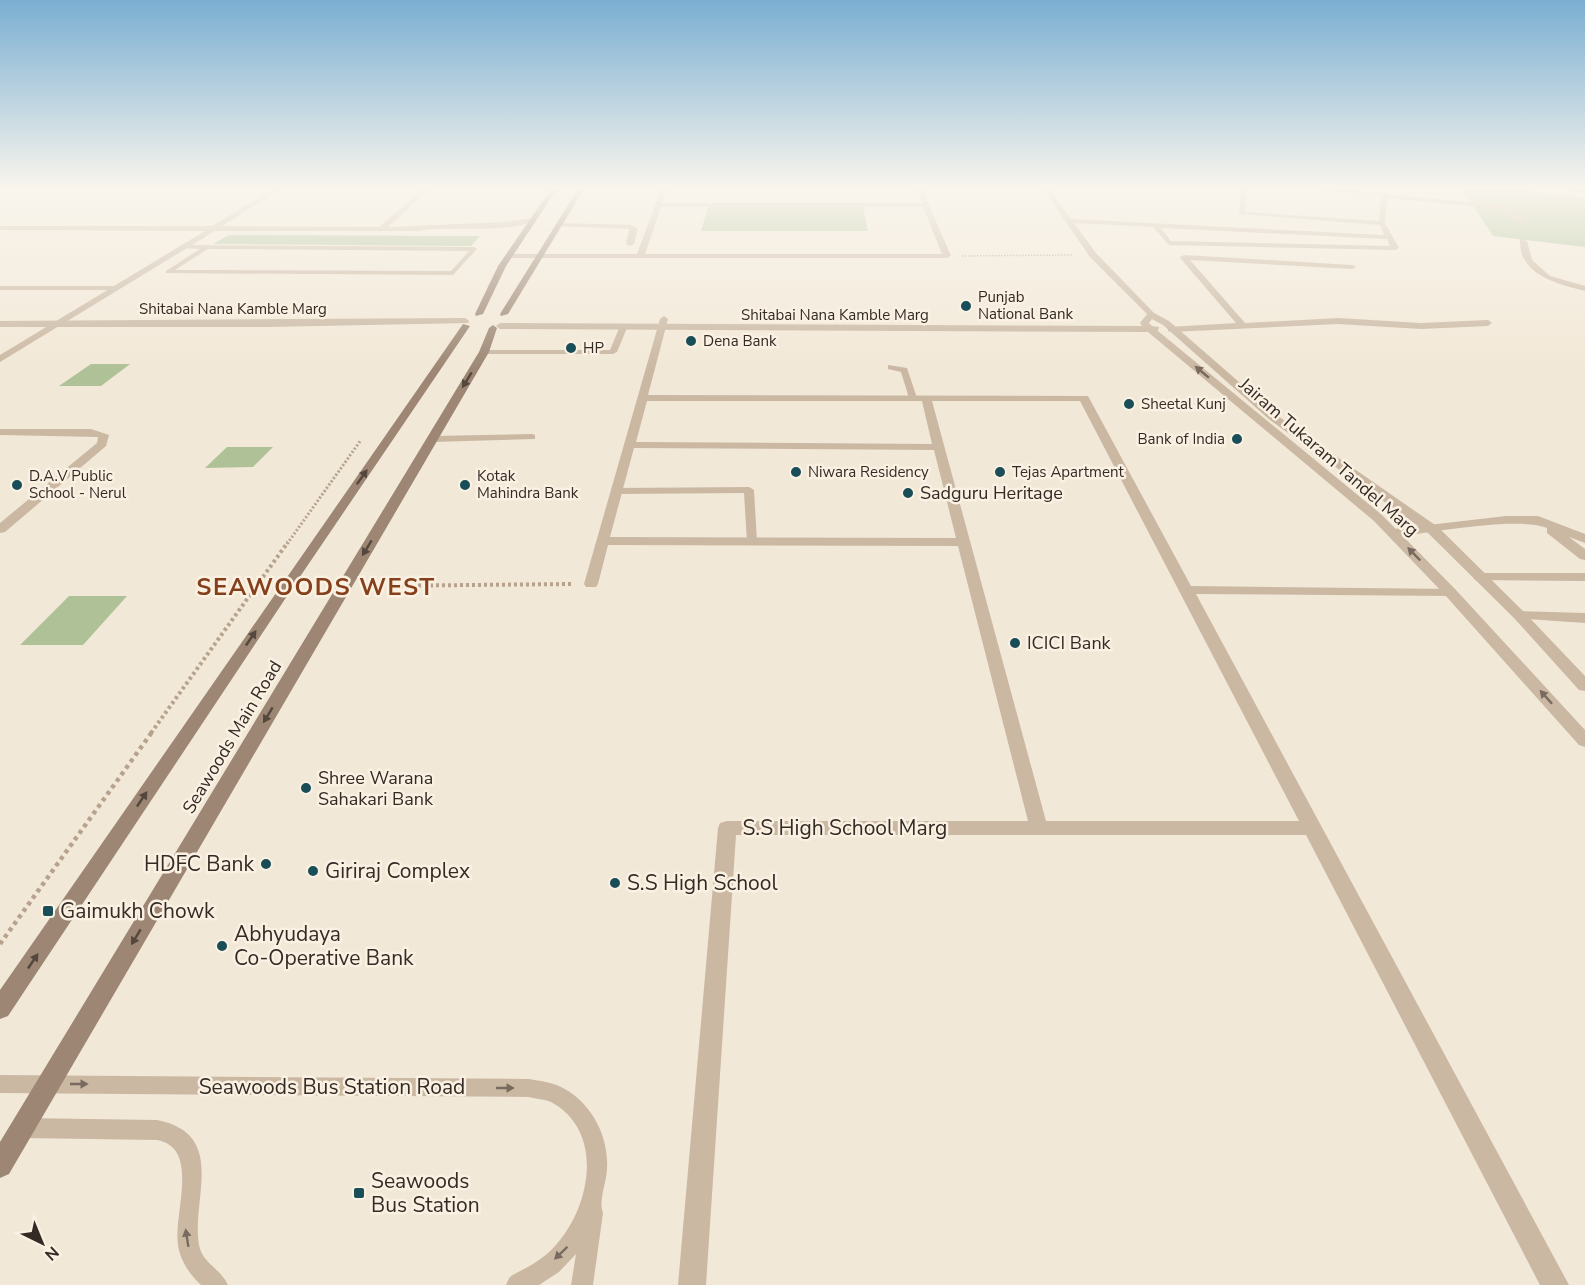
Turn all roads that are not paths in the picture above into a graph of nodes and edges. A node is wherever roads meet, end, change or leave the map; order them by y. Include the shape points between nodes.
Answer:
1 (179, 249) edge
2 (204, 249) edge
3 (431, 249) edge
4 (512, 249) edge
5 (545, 249) edge
6 (643, 249) edge
7 (943, 249) edge
8 (1089, 249) edge
9 (1175, 249) edge
10 (1525, 249) edge
11 (509, 256) junction
12 (541, 256) junction
13 (640, 256) junction
14 (1184, 257) junction
15 (1352, 267) dead end
16 (0, 288) edge
17 (116, 288) junction
18 (1585, 289) edge
19 (478, 314) junction
20 (506, 316) junction
21 (61, 322) junction
22 (1148, 322) junction
23 (1488, 323) dead end
24 (0, 324) edge
25 (662, 324) junction
26 (481, 326) junction
27 (1168, 326) junction
28 (1243, 326) junction
29 (623, 328) junction
30 (484, 352) junction
31 (0, 359) edge
32 (891, 367) dead end
33 (642, 398) junction
34 (919, 398) junction
35 (0, 432) edge
36 (532, 437) dead end
37 (433, 439) junction
38 (629, 445) junction
39 (939, 447) junction
40 (617, 491) junction
41 (1538, 520) junction
42 (0, 529) edge
43 (1433, 530) junction
44 (1394, 533) junction
45 (1585, 539) edge
46 (603, 541) junction
47 (752, 542) junction
48 (964, 542) junction
49 (1585, 556) edge
50 (1482, 579) junction
51 (1585, 579) edge
52 (591, 584) road end
53 (1186, 590) junction
54 (1450, 592) junction
55 (1520, 615) junction
56 (1585, 618) edge
57 (1585, 686) edge
58 (1583, 737) edge
59 (1039, 828) junction
60 (1312, 828) junction
61 (0, 1009) edge
62 (0, 1084) edge
63 (48, 1084) junction
64 (22, 1128) junction
65 (0, 1165) edge
66 (597, 1185) junction
67 (217, 1285) edge
68 (516, 1285) edge
69 (582, 1285) edge
70 (692, 1285) edge
71 (1555, 1285) edge

1 - 17 street
2 - 3 lane via 168,272 453,273 474,249
4 - 11 main road
5 - 12 main road
6 - 13 street
7 - 13 street via 946,256
8 - 22 street, Jairam Tukaram Tandel Marg
9 - 14 street
10 - 18 street via 1528,261 1547,278
11 - 12 street
11 - 19 main road
12 - 13 street
12 - 20 main road
14 - 15 street
14 - 28 street
16 - 17 lane
17 - 21 street
19 - 20 main road
19 - 26 main road
20 - 25 street, Shitabai Nana Kamble Marg
20 - 26 main road
21 - 24 street, Shitabai Nana Kamble Marg
21 - 26 street, Shitabai Nana Kamble Marg
21 - 31 street
22 - 25 street, Shitabai Nana Kamble Marg
22 - 27 street, Jairam Tukaram Tandel Marg
44 -> 22 street, Jairam Tukaram Tandel Marg
23 - 28 street via 1421,326 1338,321
25 - 29 street, Shitabai Nana Kamble Marg
25 - 33 street
26 - 29 street, Shitabai Nana Kamble Marg
26 - 30 main road, Seawoods Main Road
61 -> 26 main road, Seawoods Main Road via 286,586
27 - 28 street
27 - 43 street, Jairam Tukaram Tandel Marg via 1274,418
29 - 30 lane via 613,352
30 -> 37 main road, Seawoods Main Road
32 - 34 lane via 904,370
33 - 34 street
33 - 38 street
34 - 39 street
34 - 53 street via 1084,398
35 - 42 street via 104,435 102,444
36 - 37 lane
37 -> 63 main road, Seawoods Main Road
38 - 39 street
38 - 40 street
39 - 48 street
40 - 46 street
40 - 47 lane via 749,490
41 - 43 street via 1506,520
41 - 45 street
41 - 49 street
43 - 44 street
43 - 50 street, Jairam Tukaram Tandel Marg
54 -> 44 street, Jairam Tukaram Tandel Marg
46 - 47 street
46 - 52 street
47 - 48 street
48 - 59 street
50 - 51 street
50 - 55 street, Jairam Tukaram Tandel Marg
53 - 54 street
53 - 60 street
58 -> 54 street, Jairam Tukaram Tandel Marg
55 - 56 street
55 - 57 street, Jairam Tukaram Tandel Marg
59 - 60 street, S.S High School Marg
59 - 70 street, S.S High School Marg via 727,828
60 - 71 street
62 - 63 lane, Seawoods Bus Station Road
63 - 64 main road, Seawoods Main Road
63 -> 66 lane, Seawoods Bus Station Road via 529,1088 554,1093 575,1107 590,1128 598,1154
64 - 65 main road, Seawoods Main Road
67 -> 64 lane via 198,1270 187,1243 194,1166 191,1155 178,1139 157,1130
66 -> 68 lane, Seawoods Bus Station Road via 587,1217 567,1248 539,1274
66 - 69 lane, Seawoods Bus Station Road

